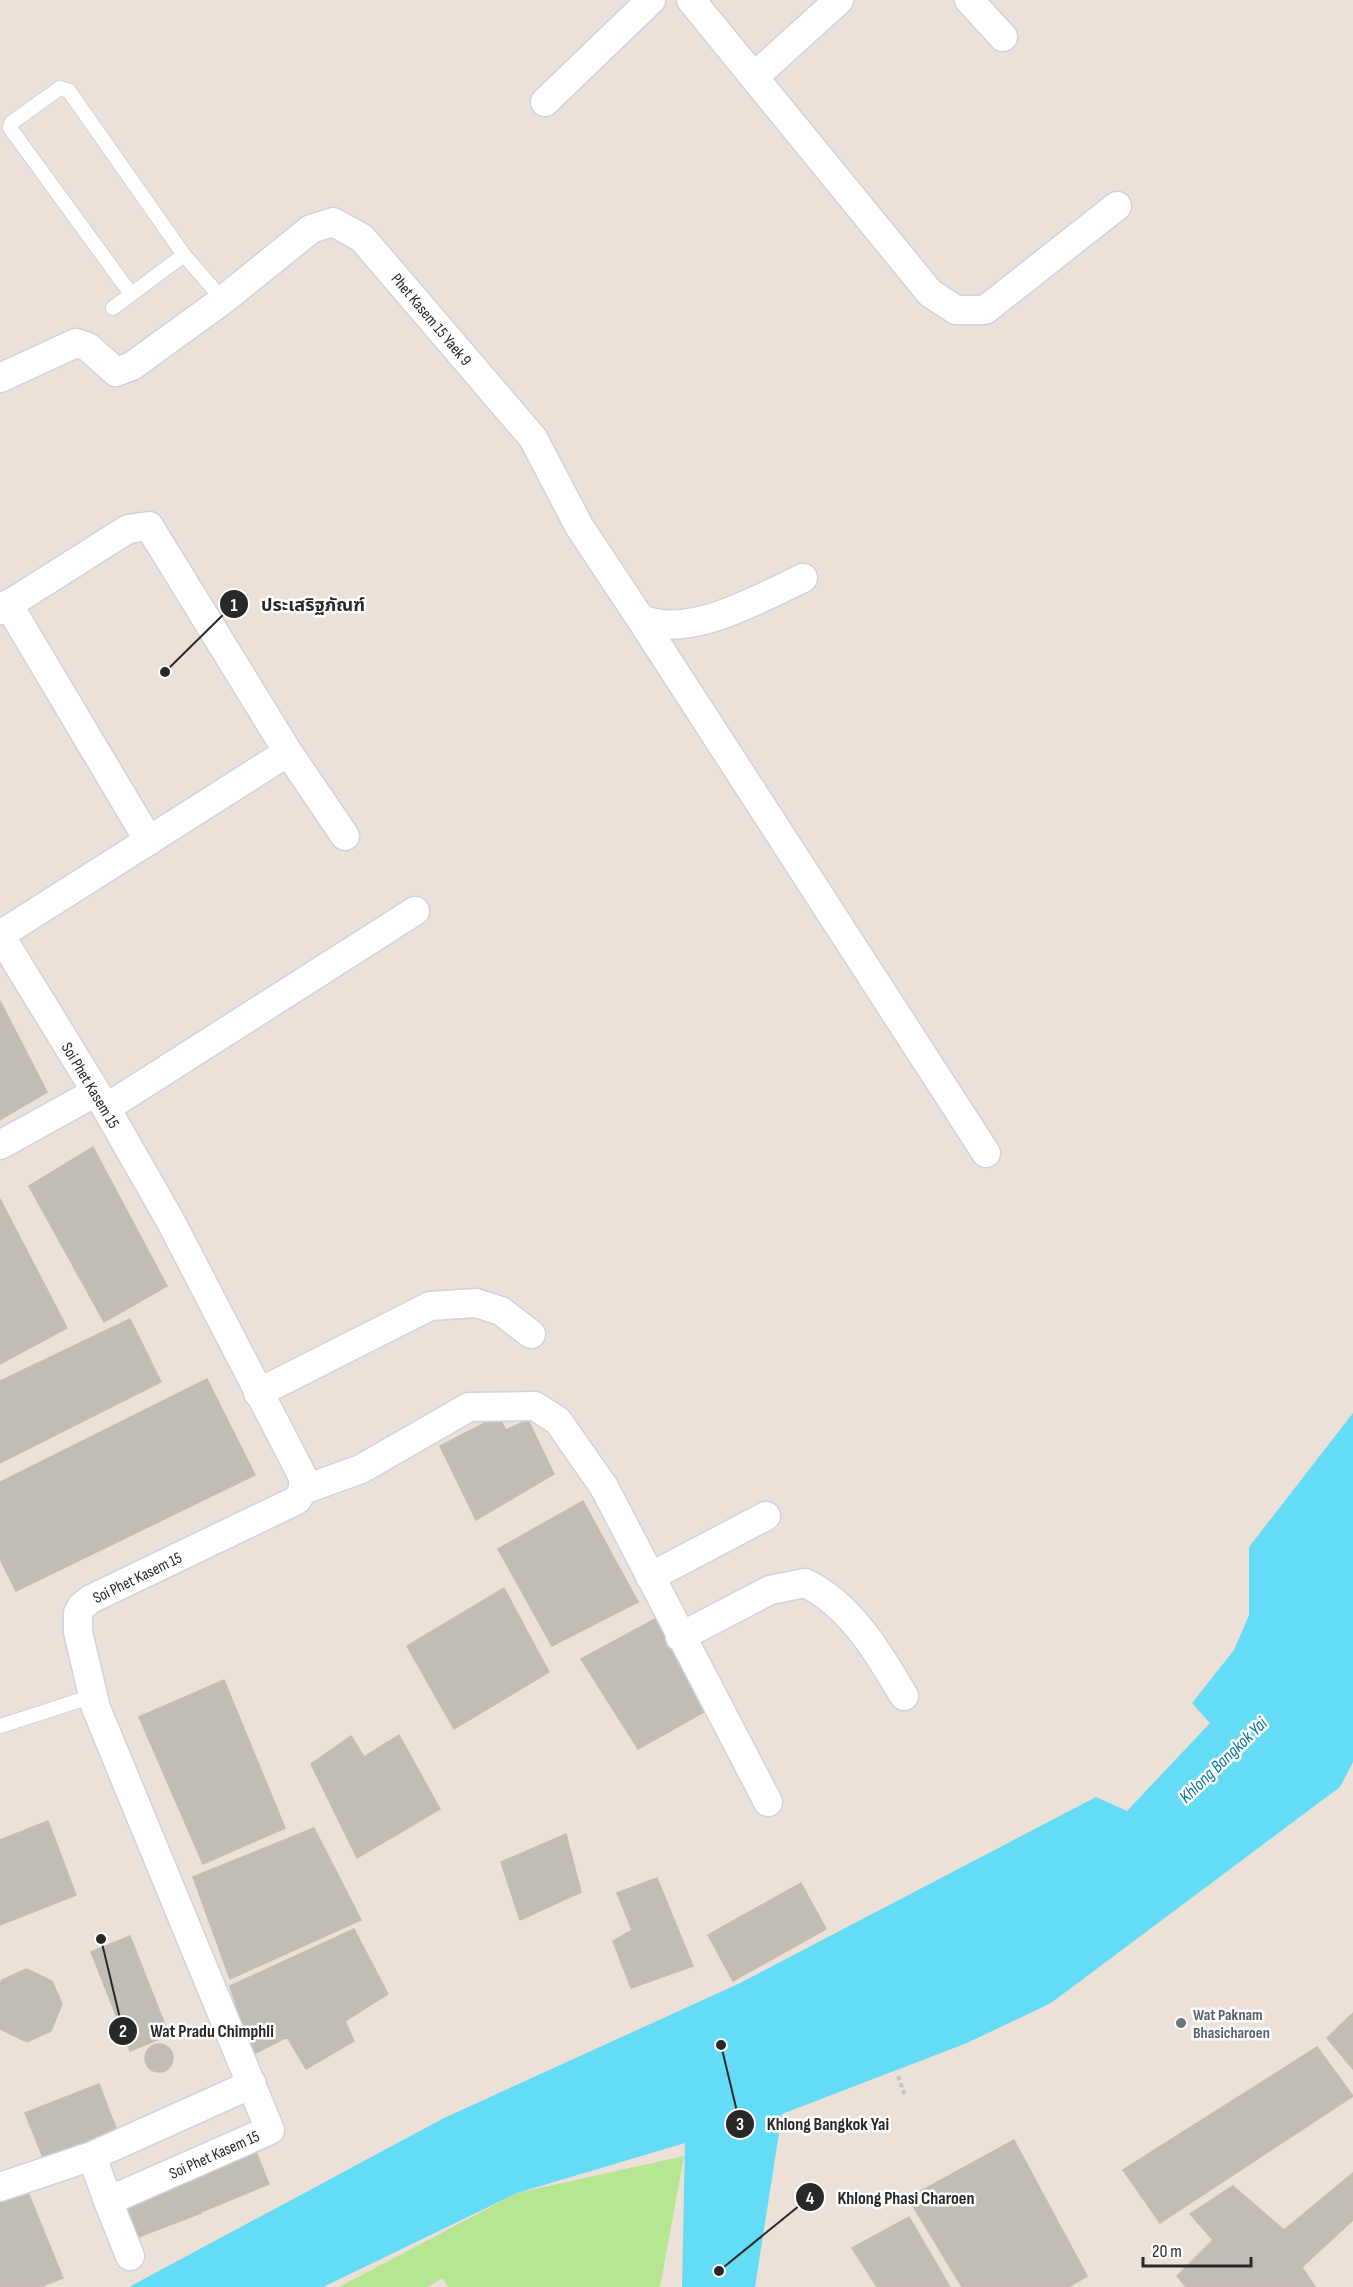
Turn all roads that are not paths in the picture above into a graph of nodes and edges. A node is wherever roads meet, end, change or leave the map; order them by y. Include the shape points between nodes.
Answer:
1 (651, 0) edge
2 (691, 0) edge
3 (838, 0) edge
4 (969, 0) edge
5 (1003, 37) dead end
6 (754, 77) junction
7 (545, 102) dead end
8 (1117, 206) dead end
9 (184, 255) junction
10 (131, 294) junction
11 (223, 300) junction
12 (113, 308) dead end
13 (0, 378) edge
14 (803, 578) dead end
15 (4, 607) edge
16 (640, 618) junction
17 (288, 752) junction
18 (345, 836) dead end
19 (149, 841) junction
20 (416, 911) dead end
21 (0, 935) edge
22 (101, 1100) junction
23 (0, 1145) edge
24 (986, 1153) dead end
25 (531, 1334) dead end
26 (258, 1393) junction
27 (303, 1490) junction
28 (766, 1516) dead end
29 (650, 1577) junction
30 (680, 1637) junction
31 (904, 1695) dead end
32 (93, 1696) junction
33 (0, 1726) edge
34 (768, 1802) dead end
35 (252, 2084) junction
36 (92, 2156) junction
37 (0, 2187) edge
38 (108, 2201) junction
39 (130, 2256) dead end

1 - 7 street
2 - 6 street
3 - 6 street
4 - 5 street
6 - 8 street via 930,293 956,310 985,310
9 - 10 lane
9 - 10 lane via 69,91 60,87 11,123 12,134
9 - 11 lane
10 - 12 lane
11 - 13 street, Phet Kasem 15 Yaek 9 via 124,370 116,372 88,347 76,343
11 - 16 street, Phet Kasem 15 Yaek 9 via 311,230 333,222 362,238 533,438 579,526
14 - 16 street via 695,622 655,625
15 - 17 street via 128,529 149,526
15 - 19 street
16 - 24 street, Phet Kasem 15 Yaek 9
17 - 18 street
17 - 19 street
19 - 21 street
20 - 22 street
21 - 22 street, Soi Phet Kasem 15
22 - 23 street
22 - 26 street, Soi Phet Kasem 15 via 170,1220
25 - 26 street via 501,1311 476,1303 430,1306
26 - 27 street, Soi Phet Kasem 15 via 303,1477
27 - 29 street via 361,1469 470,1407 535,1406 558,1421 604,1487
27 - 32 street, Soi Phet Kasem 15 via 297,1500 81,1606 78,1632
28 - 29 street
29 - 30 street
30 - 31 street via 770,1590 805,1583 832,1599 880,1655
30 - 34 street
32 - 33 lane
32 - 35 street, Soi Phet Kasem 15
35 - 36 street
35 - 38 street, Soi Phet Kasem 15 via 270,2130
36 - 37 street
36 - 38 street
38 - 39 street

